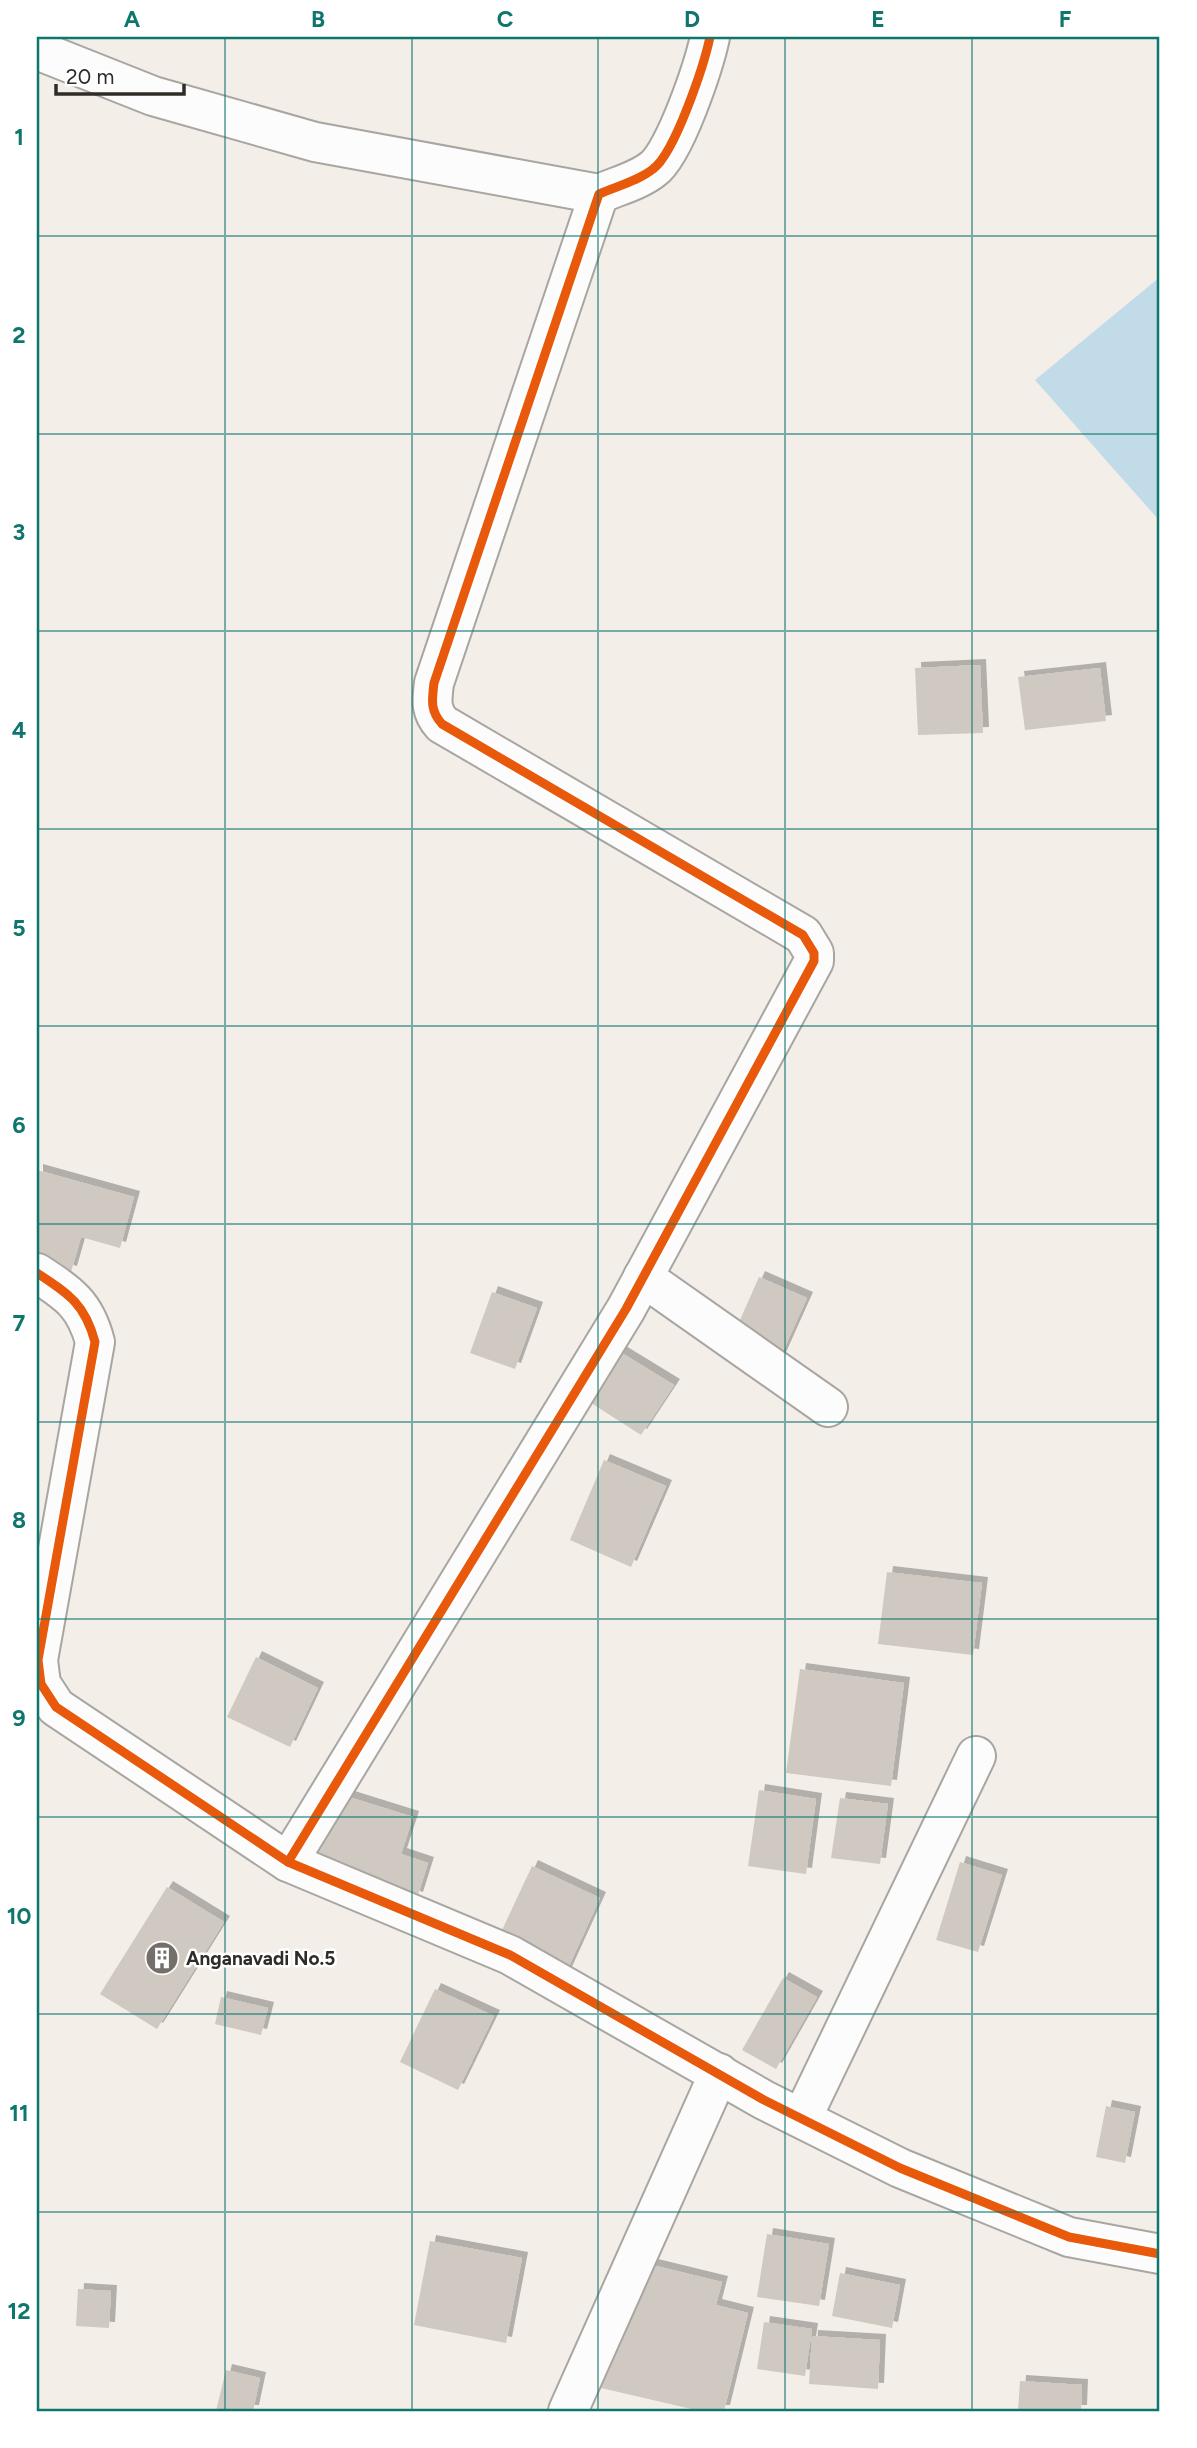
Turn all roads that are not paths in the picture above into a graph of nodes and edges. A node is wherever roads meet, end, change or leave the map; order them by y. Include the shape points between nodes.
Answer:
1 (710, 37) edge
2 (37, 50) edge
3 (599, 194) junction
4 (37, 1273) edge
5 (643, 1277) junction
6 (828, 1407) dead end
7 (976, 1756) dead end
8 (288, 1862) junction
9 (719, 2073) junction
10 (802, 2118) junction
11 (1160, 2254) edge
12 (568, 2411) edge

1 - 3 street via 667,155 639,177
2 - 3 street via 153,96 315,142
3 - 5 street via 435,683 432,706 442,724 803,935 814,953 814,961
4 - 8 street via 71,1296 89,1319 95,1342 38,1660 41,1684 56,1707
5 - 6 street
5 - 8 street
7 - 10 street
8 - 9 street via 510,1955
9 - 10 street
9 - 12 street
10 - 11 street via 900,2168 1069,2237

